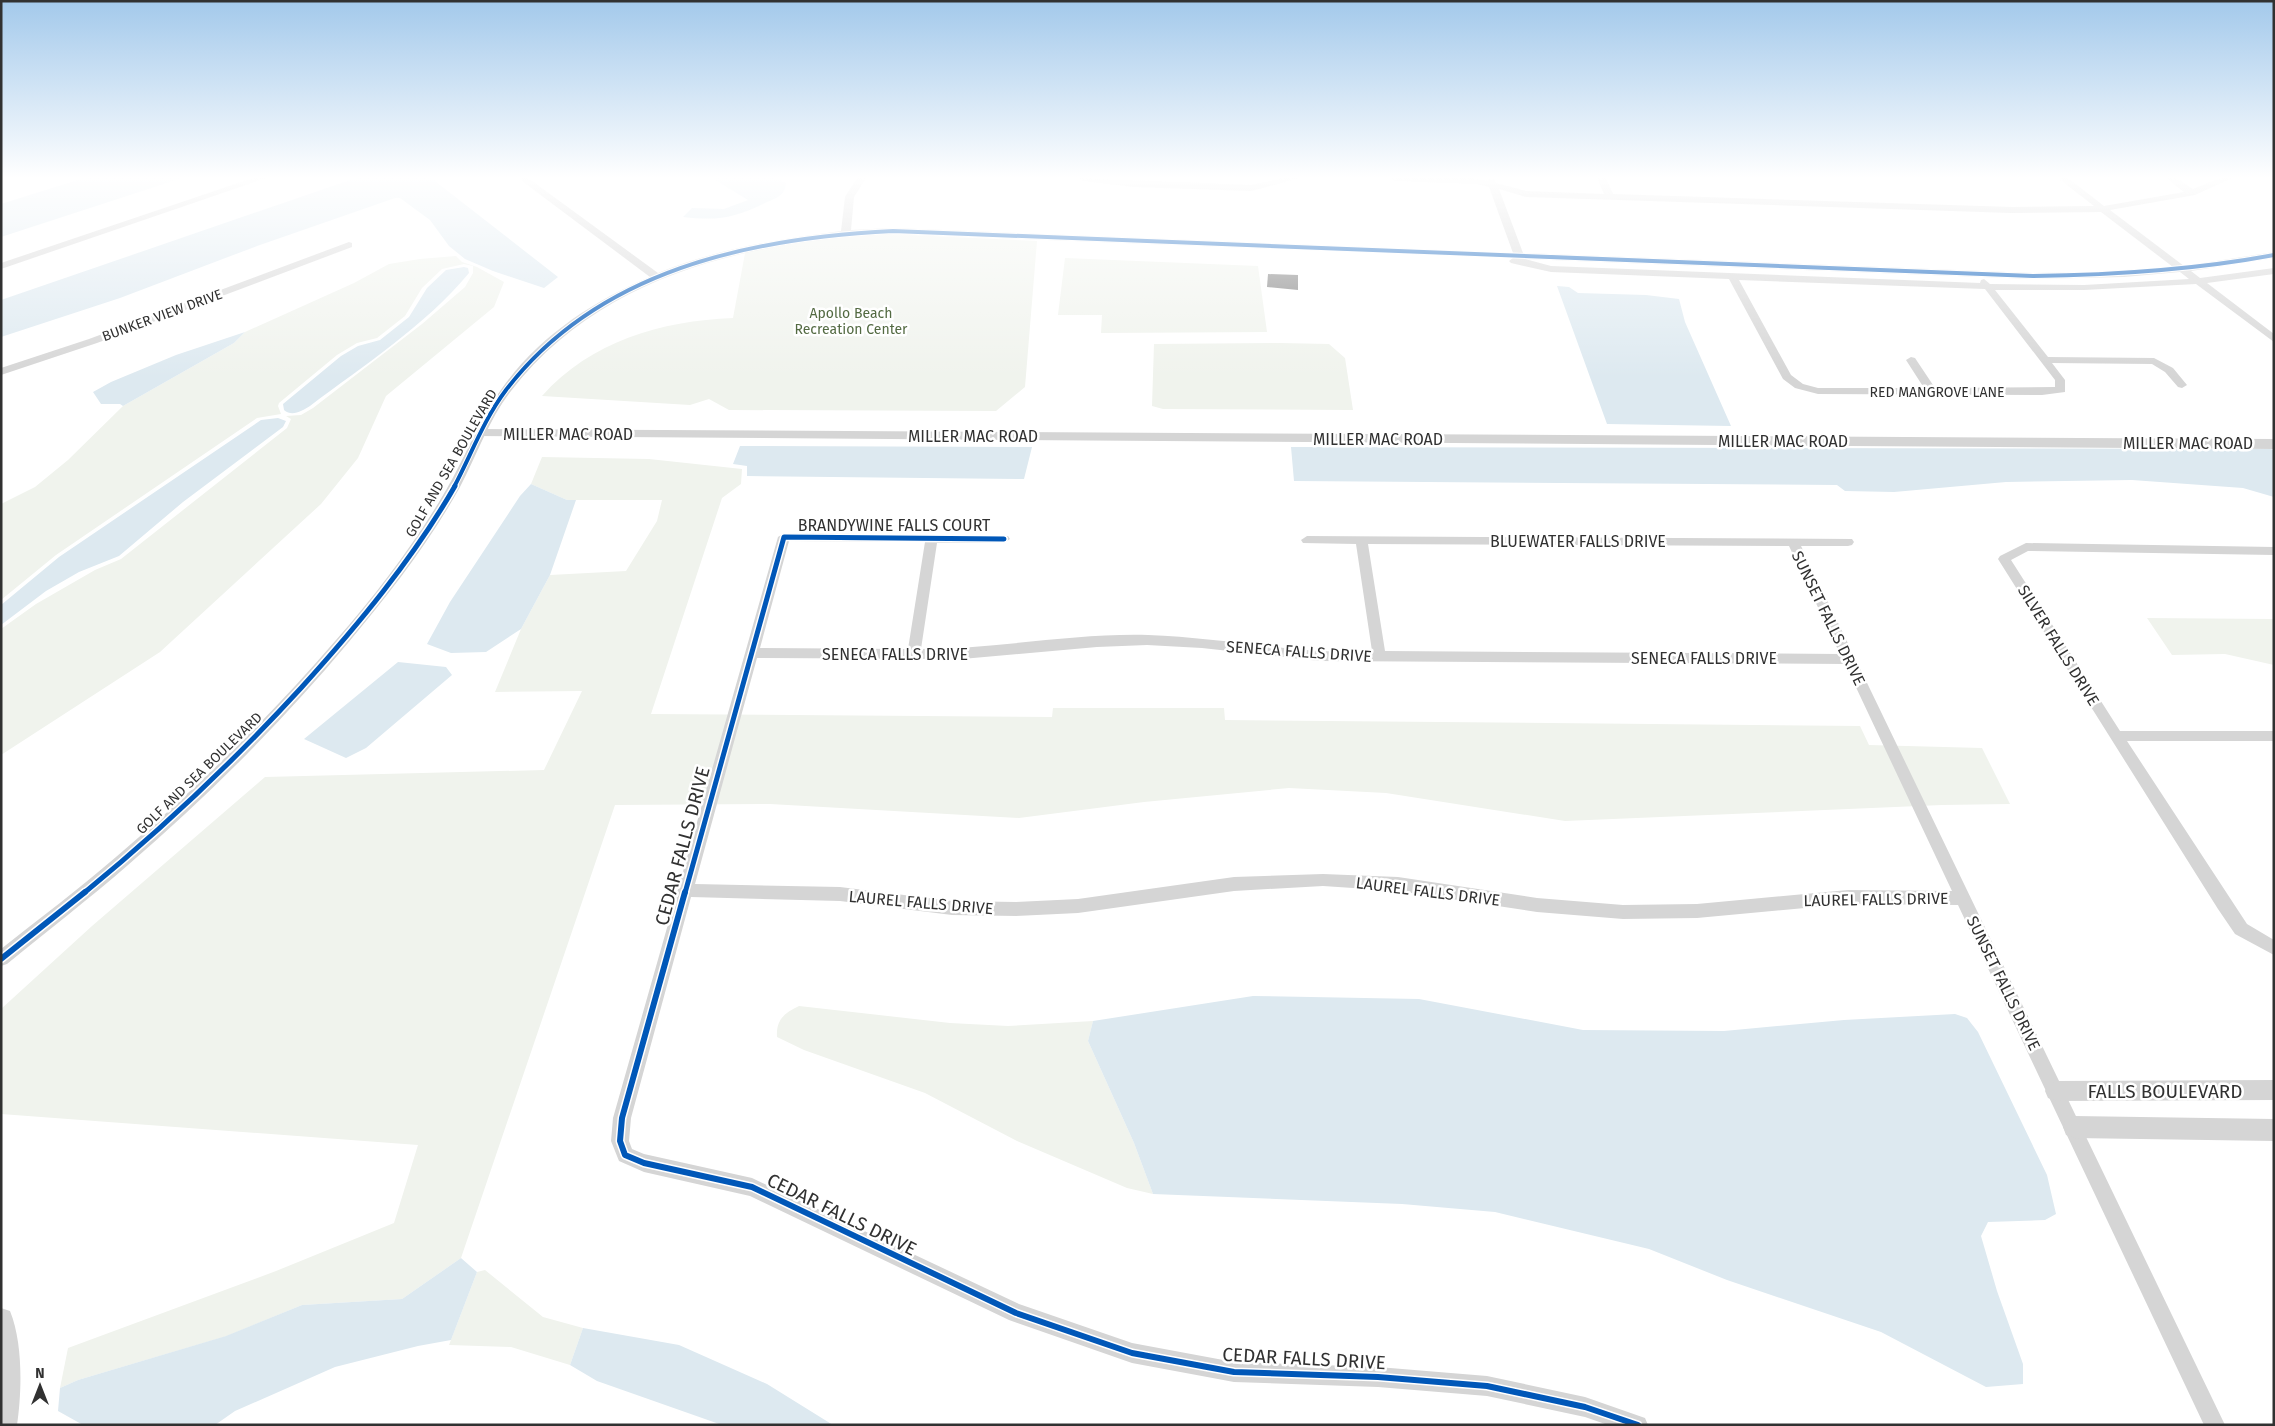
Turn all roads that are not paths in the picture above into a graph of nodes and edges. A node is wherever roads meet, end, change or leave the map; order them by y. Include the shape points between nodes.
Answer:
1 (65, 245) edge
2 (349, 245) dead end
3 (612, 245) edge
4 (764, 245) edge
5 (1227, 245) edge
6 (1515, 245) edge
7 (2150, 245) edge
8 (2274, 255) edge
9 (1520, 259) junction
10 (1, 266) edge
11 (2184, 270) junction
12 (2274, 271) edge
13 (1978, 274) junction
14 (1732, 276) junction
15 (656, 277) junction
16 (2200, 282) junction
17 (1988, 287) junction
18 (2274, 339) edge
19 (1911, 360) dead end
20 (2044, 360) junction
21 (1, 372) edge
22 (2182, 385) dead end
23 (1932, 392) junction
24 (482, 433) junction
25 (2274, 444) edge
26 (784, 537) joint
27 (932, 538) junction
28 (1004, 538) dead end
29 (1308, 540) dead end
30 (1361, 540) junction
31 (1793, 542) junction
32 (1848, 542) dead end
33 (2274, 551) edge
34 (751, 653) junction
35 (914, 654) junction
36 (1379, 657) junction
37 (1848, 659) junction
38 (2116, 736) junction
39 (2274, 736) edge
40 (686, 890) junction
41 (1963, 898) junction
42 (2274, 948) edge
43 (1, 959) edge
44 (2274, 1090) edge
45 (2056, 1091) junction
46 (2074, 1127) junction
47 (2274, 1130) edge
48 (1, 1320) edge
49 (4, 1425) edge
50 (1638, 1425) edge
51 (2215, 1425) edge

1 - 10 street
2 - 21 street, BUNKER VIEW DRIVE
3 - 15 street
4 - 15 street, GOLF AND SEA BOULEVARD via 704,259
5 - 9 street, GOLF AND SEA BOULEVARD
6 - 9 street
7 - 11 street
8 - 11 street, GOLF AND SEA BOULEVARD
9 - 13 street, GOLF AND SEA BOULEVARD
9 - 14 street, GOLF AND SEA BOULEVARD via 1551,269
11 - 13 street, GOLF AND SEA BOULEVARD via 2075,276
11 - 16 street
12 - 16 street, GOLF AND SEA BOULEVARD
13 - 17 street, RED MANGROVE LANE
14 - 17 street, GOLF AND SEA BOULEVARD
14 - 23 street, RED MANGROVE LANE via 1787,378 1799,386 1818,391
15 - 24 street, GOLF AND SEA BOULEVARD via 608,302 547,345 506,390
16 - 17 street, GOLF AND SEA BOULEVARD via 2093,289
16 - 18 street
17 - 20 street, RED MANGROVE LANE
19 - 23 street
20 - 22 street via 2154,361 2169,370
20 - 23 street, RED MANGROVE LANE via 2060,380 2061,390
24 - 25 street, MILLER MAC ROAD
24 - 43 street, GOLF AND SEA BOULEVARD via 414,549 368,610 293,697 138,848
26 - 27 street, BRANDYWINE FALLS COURT
26 - 34 street, CEDAR FALLS DRIVE
27 - 28 street, BRANDYWINE FALLS COURT
27 - 35 street
29 - 30 street, BLUEWATER FALLS DRIVE
30 - 31 street, BLUEWATER FALLS DRIVE
30 - 36 street
31 - 32 street, BLUEWATER FALLS DRIVE
31 - 37 street, SUNSET FALLS DRIVE
33 - 38 street, SILVER FALLS DRIVE via 2026,547 2004,559
34 - 35 street, SENECA FALLS DRIVE
34 - 40 street, CEDAR FALLS DRIVE
35 - 36 street, SENECA FALLS DRIVE via 962,654 1147,640 1319,656
36 - 37 street, SENECA FALLS DRIVE
37 - 41 street, SUNSET FALLS DRIVE
38 - 39 street
38 - 42 street, SILVER FALLS DRIVE via 2240,929
40 - 41 street, LAUREL FALLS DRIVE via 831,894 952,908 1016,909 1078,906 1234,884 1323,880 1398,884 1537,905 1623,912 1697,911 1848,896
40 - 50 street, CEDAR FALLS DRIVE via 622,1118 620,1141 625,1155 644,1164 752,1187 1016,1313 1132,1353 1234,1372 1378,1377 1487,1386 1584,1407
41 - 45 street, SUNSET FALLS DRIVE
44 - 45 street, FALLS BOULEVARD
45 - 46 street, SUNSET FALLS DRIVE
46 - 47 street
46 - 51 street, SUNSET FALLS DRIVE
48 - 49 street via 8,1399

